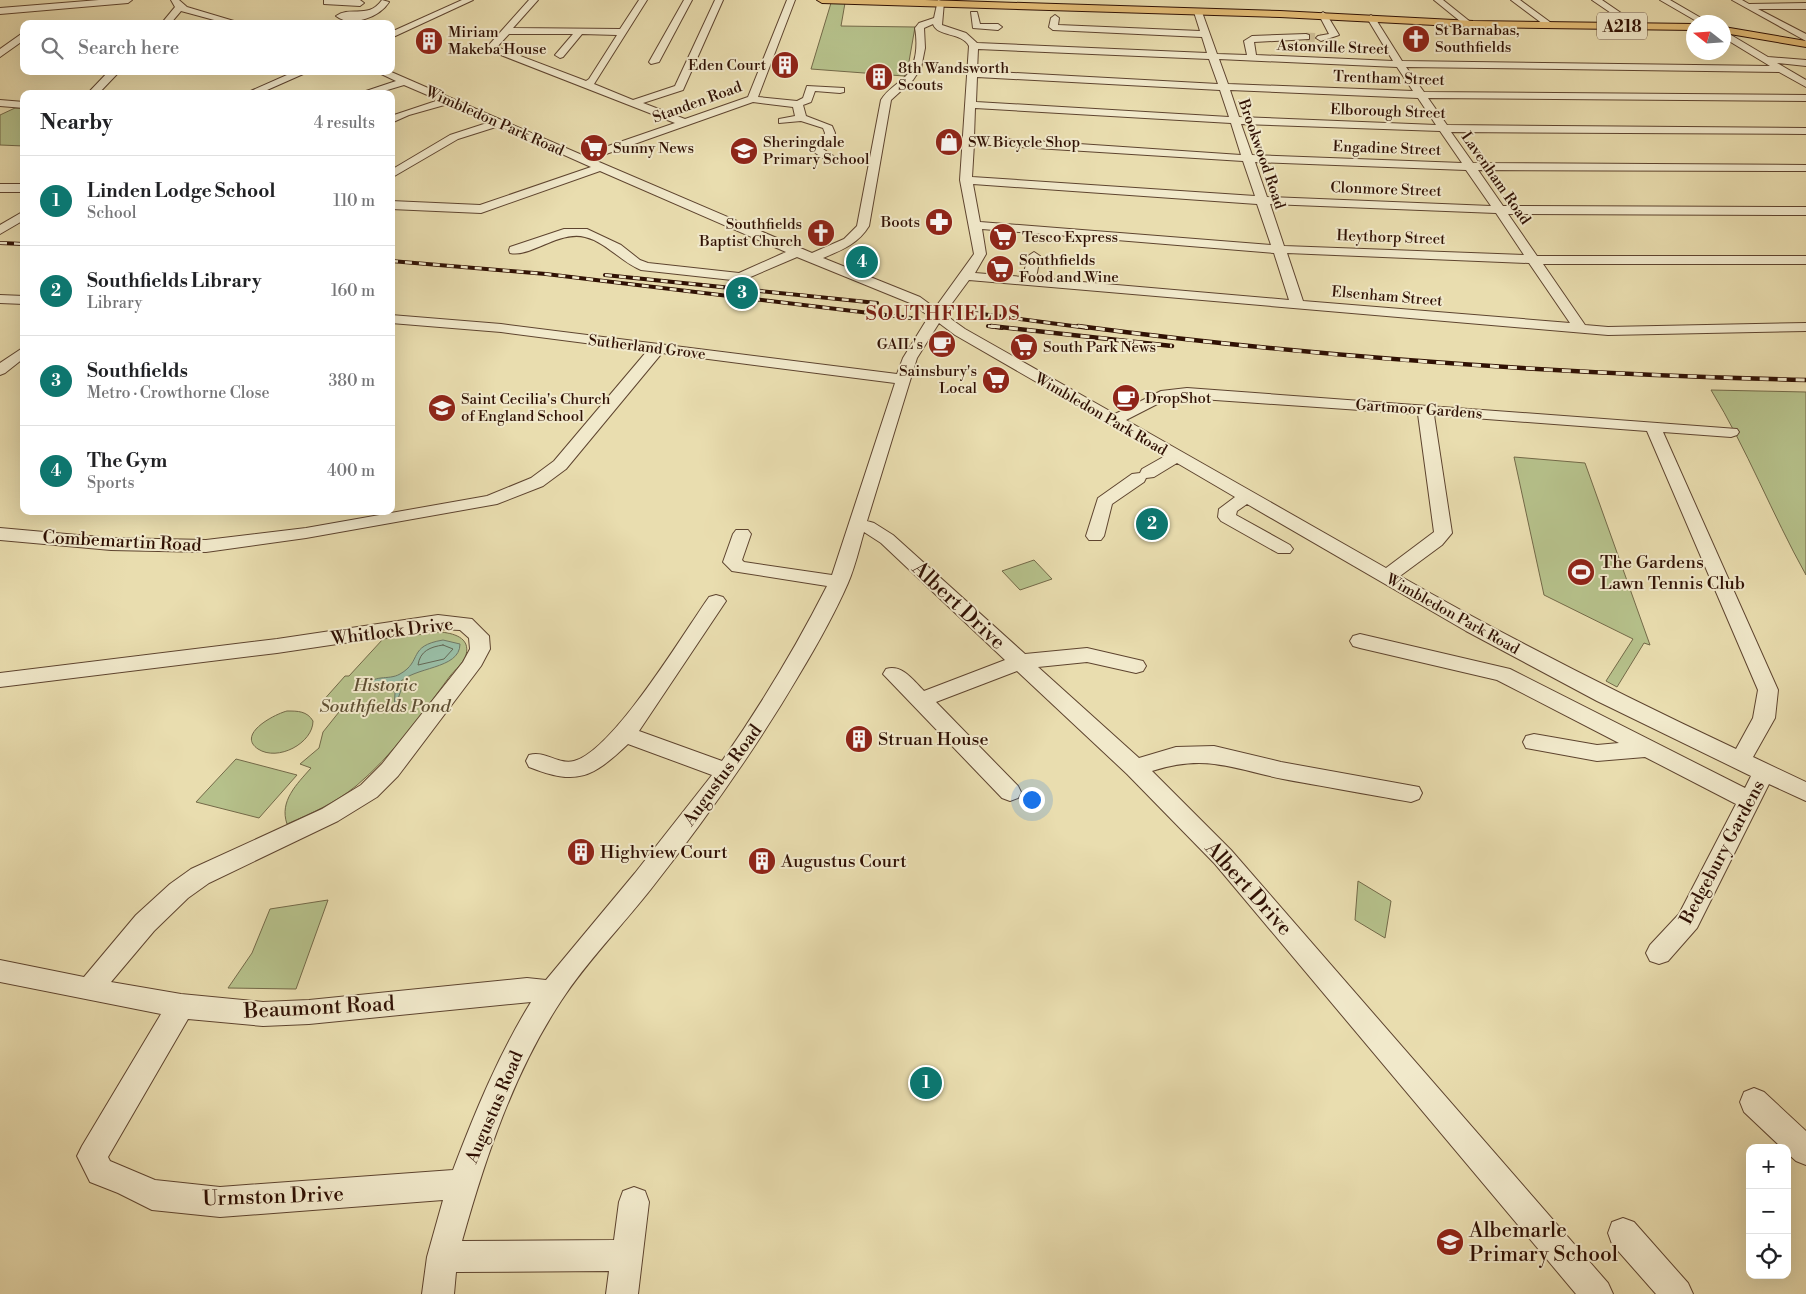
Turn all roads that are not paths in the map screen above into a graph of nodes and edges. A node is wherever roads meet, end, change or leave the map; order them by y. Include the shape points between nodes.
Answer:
1 (101, 0) edge
2 (128, 0) edge
3 (175, 0) edge
4 (329, 0) edge
5 (469, 0) edge
6 (534, 0) edge
7 (643, 0) edge
8 (688, 0) edge
9 (719, 0) edge
10 (791, 0) edge
11 (822, 0) edge
12 (1438, 0) edge
13 (1515, 0) edge
14 (1596, 0) edge
15 (1664, 0) edge
16 (1736, 0) edge
17 (387, 1) edge
18 (940, 2) junction
19 (993, 2) edge
20 (88, 3) junction
21 (70, 5) junction
22 (1749, 6) junction
23 (1806, 6) edge
24 (182, 8) junction
25 (0, 11) edge
26 (975, 11) junction
27 (1198, 12) junction
28 (367, 14) junction
29 (1691, 15) edge
30 (1323, 16) junction
31 (42, 17) dead end
32 (1055, 18) dead end
33 (1371, 18) junction
34 (168, 20) edge
35 (226, 20) edge
36 (351, 20) edge
37 (356, 20) edge
38 (997, 22) dead end
39 (937, 23) junction
40 (1469, 24) junction
41 (1550, 25) junction
42 (1636, 26) junction
43 (1686, 27) edge
44 (507, 31) junction
45 (580, 31) junction
46 (1731, 31) edge
47 (623, 32) junction
48 (395, 33) edge
49 (1206, 34) junction
50 (1306, 37) tunnel mouth
51 (20, 38) edge
52 (1321, 38) dead end
53 (1731, 38) edge
54 (1806, 38) edge
55 (1806, 44) edge
56 (974, 46) junction
57 (0, 54) edge
58 (560, 55) dead end
59 (1214, 58) junction
60 (1763, 58) junction
61 (1252, 59) junction
62 (654, 62) dead end
63 (1806, 63) edge
64 (1400, 64) junction
65 (1781, 69) junction
66 (972, 74) junction
67 (111, 75) edge
68 (295, 75) edge
69 (389, 75) edge
70 (405, 82) junction
71 (1806, 84) edge
72 (586, 85) junction
73 (1224, 88) junction
74 (96, 90) edge
75 (259, 90) edge
76 (376, 90) edge
77 (840, 90) dead end
78 (1420, 95) junction
79 (1806, 98) edge
80 (752, 99) junction
81 (448, 101) junction
82 (0, 103) edge
83 (633, 103) junction
84 (20, 104) edge
85 (798, 104) junction
86 (970, 105) junction
87 (395, 118) edge
88 (801, 118) junction
89 (783, 121) dead end
90 (1235, 121) junction
91 (499, 123) junction
92 (685, 123) junction
93 (1444, 128) junction
94 (1806, 131) edge
95 (968, 140) junction
96 (1248, 158) junction
97 (581, 159) junction
98 (831, 159) dead end
99 (1470, 166) junction
100 (600, 167) junction
101 (1806, 168) edge
102 (395, 173) edge
103 (966, 180) junction
104 (0, 188) edge
105 (20, 188) edge
106 (1262, 200) junction
107 (395, 205) edge
108 (1499, 210) junction
109 (1806, 210) edge
110 (20, 218) edge
111 (975, 225) junction
112 (0, 230) edge
113 (526, 249) dead end
114 (1278, 249) junction
115 (797, 252) junction
116 (1034, 256) dead end
117 (812, 258) junction
118 (1533, 259) junction
119 (1806, 260) edge
120 (966, 276) junction
121 (1028, 282) junction
122 (0, 299) edge
123 (20, 300) edge
124 (1298, 306) junction
125 (936, 315) junction
126 (395, 319) edge
127 (1806, 327) edge
128 (1581, 329) junction
129 (657, 349) junction
130 (20, 354) edge
131 (0, 370) edge
132 (902, 379) junction
133 (1425, 410) junction
134 (1113, 421) junction
135 (1653, 427) junction
136 (1732, 432) dead end
137 (1176, 457) junction
138 (1246, 497) junction
139 (858, 526) junction
140 (0, 534) edge
141 (742, 534) dead end
142 (1095, 536) dead end
143 (1284, 550) dead end
144 (1386, 577) junction
145 (839, 582) junction
146 (716, 601) dead end
147 (1360, 641) dead end
148 (1019, 662) junction
149 (1136, 666) dead end
150 (893, 674) dead end
151 (0, 680) edge
152 (921, 700) junction
153 (625, 734) junction
154 (1534, 742) dead end
155 (1645, 749) junction
156 (537, 761) dead end
157 (1740, 761) junction
158 (1135, 768) junction
159 (727, 772) junction
160 (1764, 773) junction
161 (1010, 792) dead end
162 (1806, 792) edge
163 (1411, 793) dead end
164 (1750, 801) junction
165 (1660, 954) dead end
166 (0, 971) edge
167 (89, 990) junction
168 (552, 992) junction
169 (181, 1006) junction
170 (1754, 1102) dead end
171 (1806, 1152) edge
172 (463, 1184) junction
173 (634, 1202) dead end
174 (1623, 1233) dead end
175 (627, 1255) junction
176 (442, 1256) junction
177 (438, 1294) edge
178 (622, 1294) edge
179 (1597, 1294) edge
180 (1677, 1294) edge

1 - 20 street
2 - 20 street
3 - 24 street
4 - 17 street via 328,3 333,4
5 - 48 street
6 - 44 street
7 - 47 street
8 - 62 street
9 - 83 street via 679,88
10 - 80 street, Standen Road
11 - 18 main road, A218
12 - 40 street
13 - 41 street
14 - 42 street
15 - 29 street
16 - 22 street
17 - 28 street via 379,11
18 - 26 main road, A218
18 - 39 street
19 - 26 main road, A218
19 - 27 main road, A218
20 - 21 street
21 - 25 street
21 - 31 street
22 - 23 street
22 - 54 street
24 - 34 street via 177,9
24 - 35 street
26 - 38 street via 976,26
27 - 30 main road, A218
27 - 49 street, Brookwood Road
28 - 36 street via 340,16
28 - 37 street
30 - 33 main road, A218
30 - 52 street via 1334,35
32 - 49 street via 1053,27
33 - 40 main road, A218
33 - 64 street, Lavenham Road
39 - 56 street via 965,36
39 - 117 street via 921,34 918,68 909,80 889,93 886,100 860,234
40 - 41 main road, A218
41 - 42 main road, A218
42 - 43 main road, A218
44 - 45 street
44 - 72 street via 491,48
45 - 47 street
45 - 58 street
46 - 55 main road
47 - 72 street via 593,81
49 - 59 street, Brookwood Road
50 - 61 street via 1252,39 1249,41
51 - 57 street
53 - 60 street
56 - 59 street, Astonville Street
56 - 66 street, Augustus Road
59 - 61 street, Astonville Street
59 - 73 street, Brookwood Road
60 - 63 street
60 - 65 street
61 - 64 street, Astonville Street
64 - 65 street, Astonville Street
64 - 78 street, Lavenham Road
65 - 71 street
66 - 73 street, Trentham Street
66 - 86 street, Augustus Road
67 - 74 street
68 - 75 street
69 - 70 street, Wimbledon Park Road
70 - 76 street
70 - 81 street, Wimbledon Park Road
72 - 83 street
73 - 78 street, Trentham Street
73 - 90 street, Brookwood Road
77 - 85 street via 811,88 807,100
78 - 79 street, Trentham Street
78 - 93 street, Lavenham Road
80 - 85 street
80 - 92 street, Standen Road
81 - 87 street
81 - 91 street, Wimbledon Park Road
82 - 84 street
83 - 92 street
85 - 88 street
86 - 90 street, Elborough Street
86 - 95 street, Augustus Road
88 - 89 street
88 - 98 street via 829,128 828,142 817,150
90 - 93 street, Elborough Street
90 - 96 street, Brookwood Road
91 - 97 street, Wimbledon Park Road
91 - 102 street via 454,137
92 - 97 street, Standen Road
93 - 94 street, Elborough Street
93 - 99 street, Lavenham Road
95 - 96 street, Engadine Street
95 - 103 street, Augustus Road
96 - 99 street, Engadine Street
96 - 106 street, Brookwood Road
97 - 100 street, Wimbledon Park Road
99 - 101 street, Engadine Street
99 - 108 street, Lavenham Road
100 - 107 street via 481,209
100 - 115 street, Wimbledon Park Road
103 - 106 street, Clonmore Street
103 - 111 street, Augustus Road
104 - 105 street
106 - 108 street, Clonmore Street
106 - 114 street, Brookwood Road
108 - 109 street, Clonmore Street
108 - 118 street, Lavenham Road
110 - 112 street
111 - 114 street, Heythorp Street
111 - 120 street, Augustus Road via 980,254
113 - 115 street via 564,233 587,233 646,267 732,277 749,274
114 - 118 street, Heythorp Street
114 - 124 street, Brookwood Road
115 - 117 street, Wimbledon Park Road
116 - 121 street
117 - 125 street, Wimbledon Park Road via 910,298
118 - 119 street, Heythorp Street
118 - 128 street, Lavenham Road
120 - 121 street, Elsenham Street
120 - 125 street, Augustus Road
121 - 124 street, Elsenham Street
122 - 123 street
124 - 128 street, Elsenham Street
125 - 132 street, Augustus Road via 915,348
125 - 134 street, Wimbledon Park Road
126 - 129 street, Sutherland Grove via 502,328
127 - 128 street, Elsenham Street via 1647,332
129 - 132 street, Sutherland Grove
129 - 140 street, Combemartin Road via 560,465 531,486 491,500 334,529 206,546 121,545
130 - 131 street
132 - 139 street, Augustus Road
133 - 134 street, Gartmoor Gardens via 1175,393 1166,394
133 - 135 street, Gartmoor Gardens
133 - 144 street via 1443,533
134 - 137 street, Wimbledon Park Road
135 - 136 street, Gartmoor Gardens
135 - 157 street via 1768,690 1767,711
137 - 138 street, Wimbledon Park Road
137 - 142 street via 1104,502
138 - 143 street via 1228,509 1227,517
138 - 144 street, Wimbledon Park Road
139 - 145 street, Augustus Road
139 - 148 street, Albert Drive via 868,527 887,539
141 - 145 street via 732,562 739,567
144 - 157 street, Wimbledon Park Road via 1570,678
145 - 159 street, Augustus Road via 813,634
146 - 153 street
147 - 155 street via 1490,669
148 - 149 street via 1087,655
148 - 152 street
148 - 158 street, Albert Drive
150 - 152 street
151 - 167 street, Whitlock Drive via 276,646 438,622 465,624 479,636 480,649 471,666 370,791 351,804 200,876 145,923
152 - 161 street
153 - 156 street via 596,761 573,770
153 - 159 street
154 - 155 street via 1597,753
155 - 164 street
157 - 160 street, Wimbledon Park Road
158 - 163 street via 1176,756 1214,754 1281,770
158 - 179 street, Albert Drive via 1256,892
159 - 168 street, Augustus Road
160 - 162 street, Wimbledon Park Road
160 - 164 street, Bedgebury Gardens
164 - 165 street, Bedgebury Gardens via 1688,920
166 - 167 street, Beaumont Road
167 - 169 street, Beaumont Road
168 - 169 street, Beaumont Road via 527,990 280,1013
168 - 172 street, Augustus Road via 524,1038 503,1082
169 - 172 street, Urmston Drive via 92,1156 100,1172 152,1195 220,1202
170 - 171 street
172 - 176 street, Augustus Road
173 - 175 street
174 - 180 street
175 - 176 street
175 - 178 street
176 - 177 street, Augustus Road

